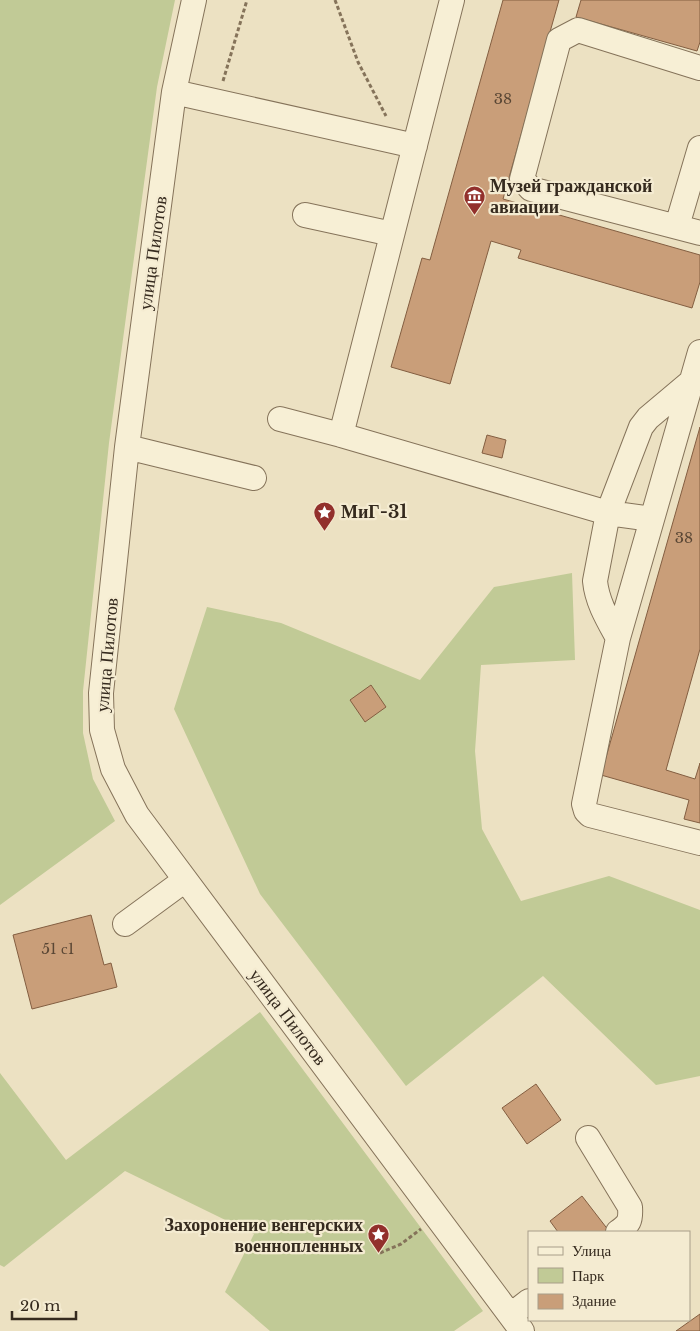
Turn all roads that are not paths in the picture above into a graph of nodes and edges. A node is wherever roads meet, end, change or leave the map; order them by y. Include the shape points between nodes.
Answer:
1 (194, 0) edge
2 (452, 0) edge
3 (700, 68) edge
4 (174, 92) junction
5 (408, 145) junction
6 (700, 148) edge
7 (305, 214) dead end
8 (677, 226) junction
9 (700, 233) edge
10 (392, 234) junction
11 (700, 352) edge
12 (692, 381) junction
13 (280, 419) dead end
14 (341, 435) junction
15 (127, 447) junction
16 (254, 478) dead end
17 (608, 512) junction
18 (652, 519) junction
19 (618, 638) junction
20 (700, 843) edge
21 (185, 880) junction
22 (125, 924) dead end
23 (588, 1138) dead end
24 (619, 1231) edge
25 (521, 1316) edge

1 - 4 street, улица Пилотов
2 - 5 street
3 - 8 street via 578,30 559,40 522,179 531,189
4 - 5 street
4 - 15 street, улица Пилотов
5 - 10 street
6 - 8 street
7 - 10 street
8 - 9 street
10 - 14 street
11 - 12 street
12 - 17 street via 648,418 642,427
12 - 18 street
13 - 14 street
14 - 17 street
15 - 16 street
15 - 21 street, улица Пилотов via 101,693 102,730 113,769 137,815
17 - 18 street
17 - 19 street via 595,581 600,604
18 - 19 street
19 - 20 street via 584,808 590,815
21 - 22 street
21 - 25 street, улица Пилотов via 438,1219
23 - 24 street via 630,1207 628,1225

